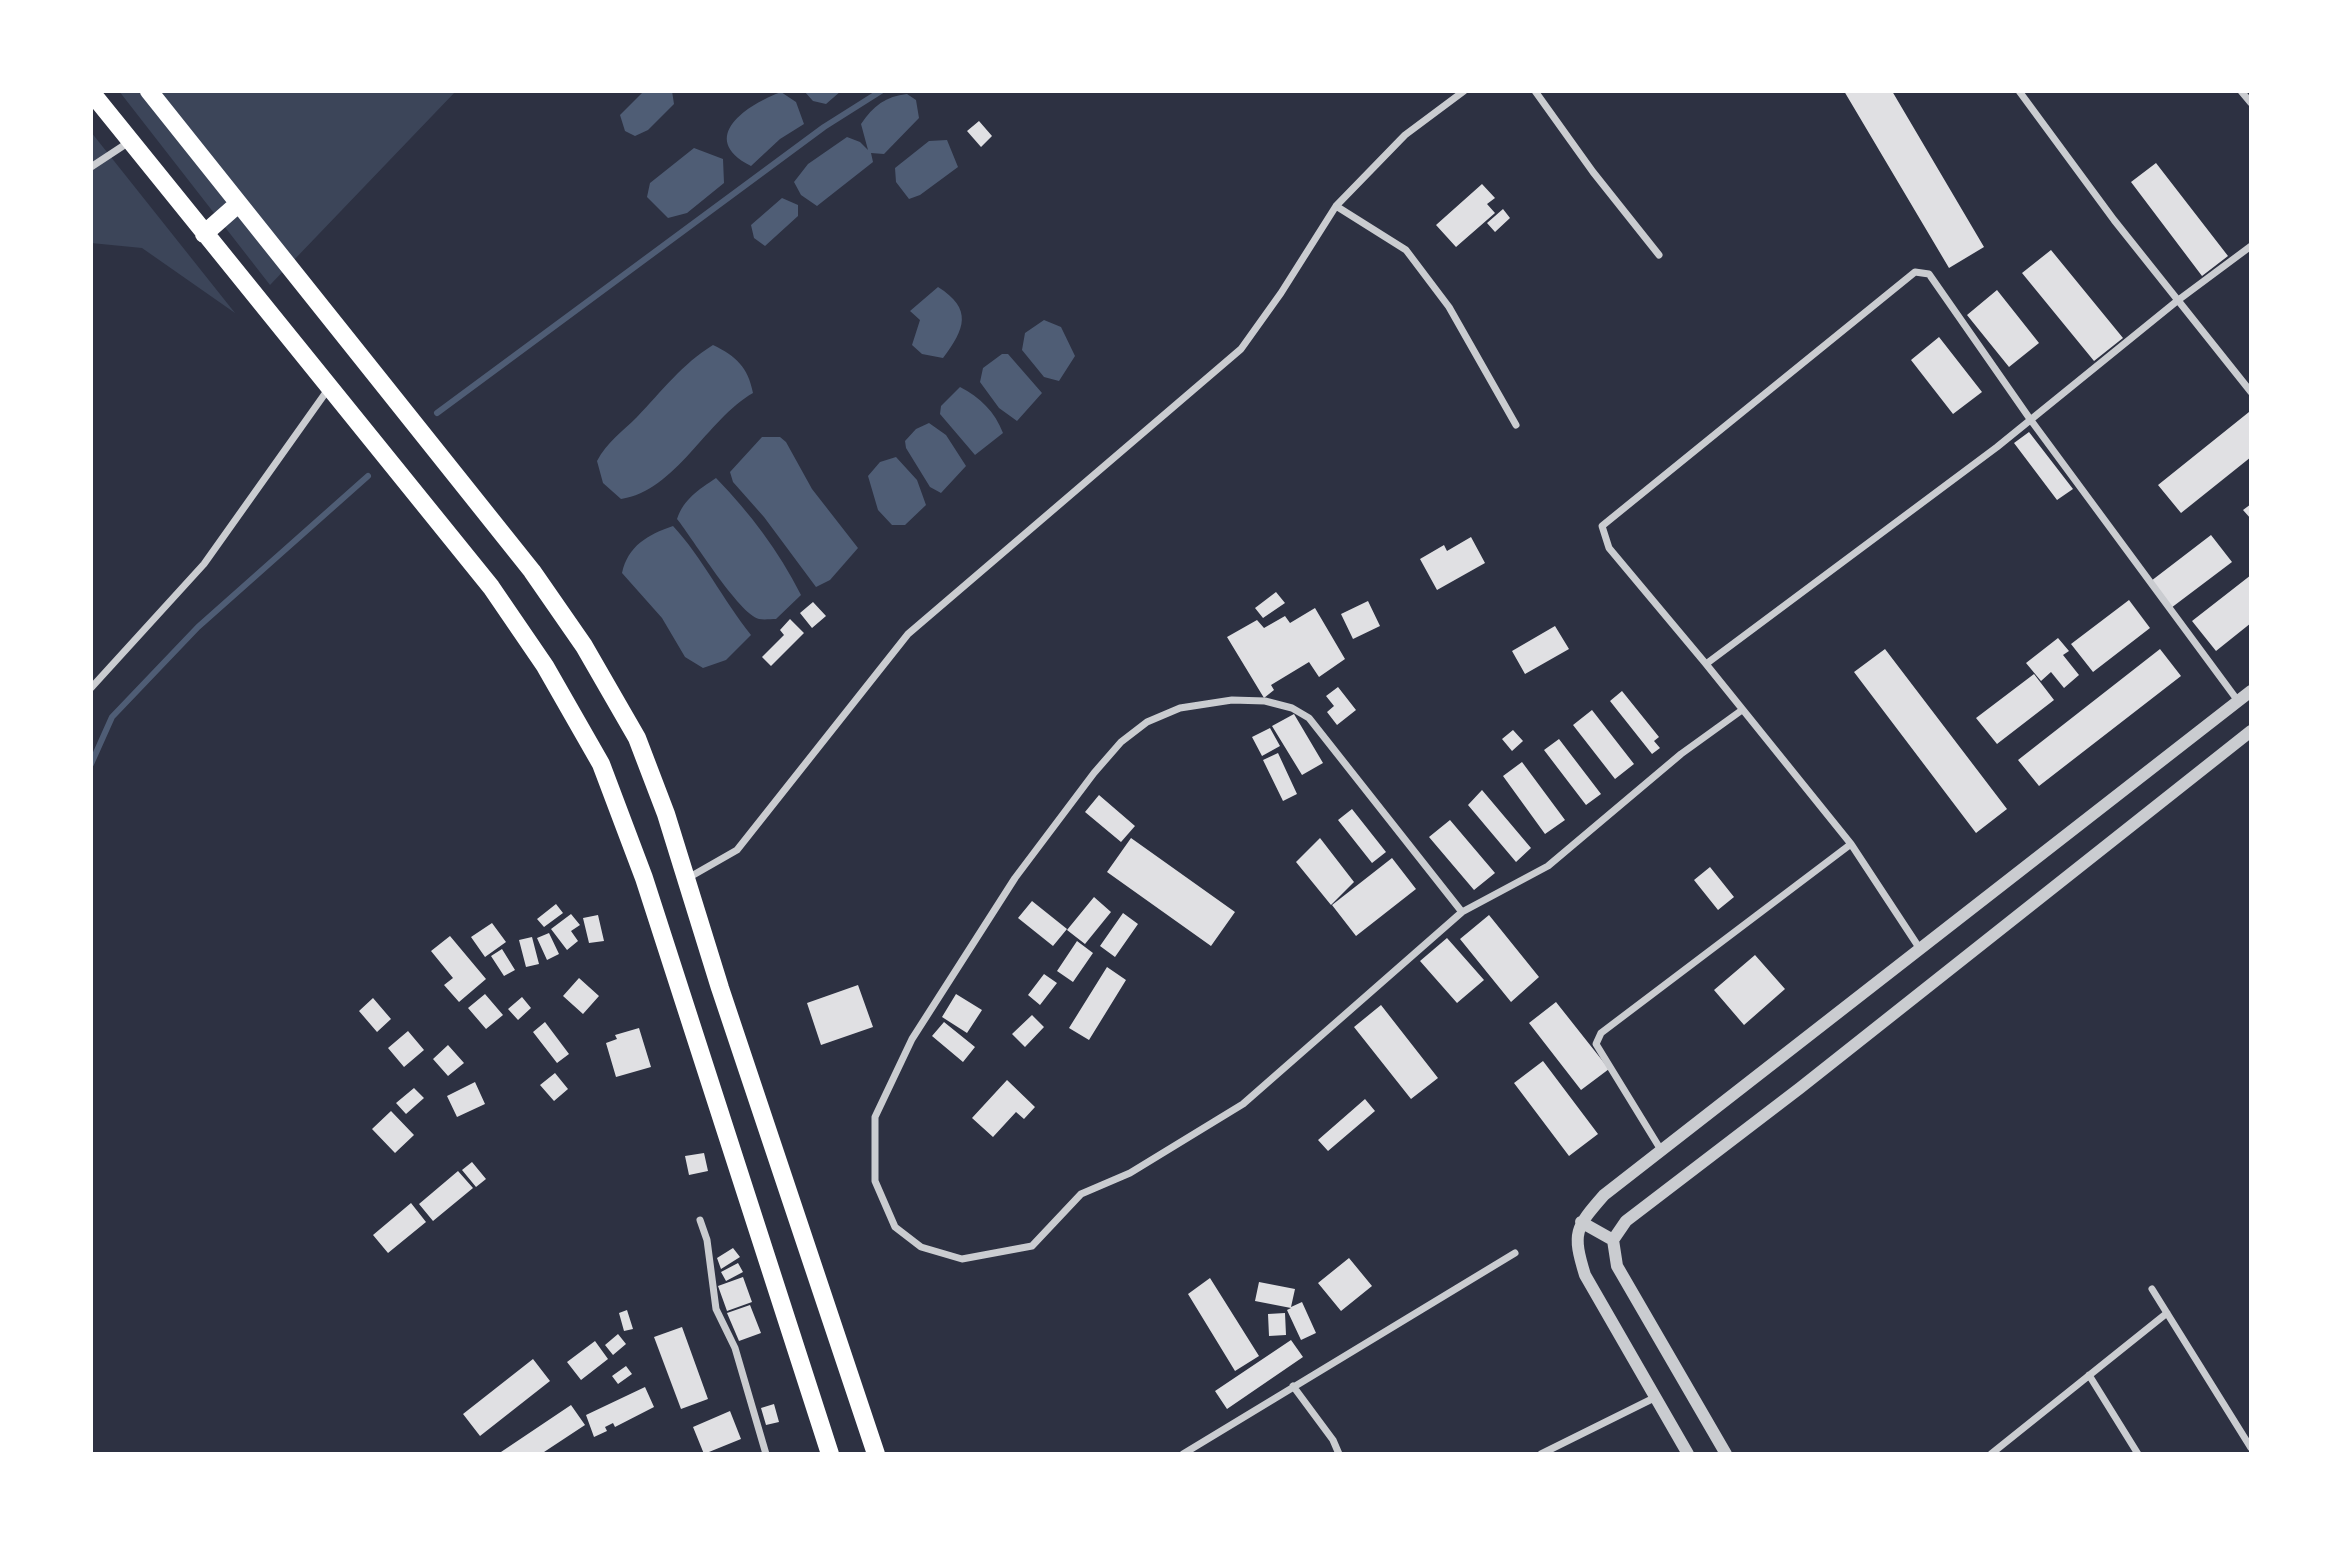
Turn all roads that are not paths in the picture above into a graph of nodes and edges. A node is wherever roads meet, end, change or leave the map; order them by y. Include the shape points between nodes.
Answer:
1 (149, 91) edge
2 (1464, 91) edge
3 (1535, 91) edge
4 (2019, 91) edge
5 (2241, 91) edge
6 (91, 92) edge
7 (2251, 103) edge
8 (129, 142) junction
9 (91, 167) edge
10 (238, 204) junction
11 (1336, 206) junction
12 (204, 234) junction
13 (2251, 246) edge
14 (1659, 254) dead end
15 (2176, 301) junction
16 (329, 388) junction
17 (2251, 392) edge
18 (2030, 419) junction
19 (1516, 425) dead end
20 (1706, 664) junction
21 (91, 688) edge
22 (2251, 691) edge
23 (2238, 701) junction
24 (1742, 710) junction
25 (2251, 731) edge
26 (1851, 845) junction
27 (687, 879) junction
28 (1462, 912) junction
29 (1920, 948) junction
30 (1661, 1150) junction
31 (700, 1220) dead end
32 (1581, 1222) junction
33 (1612, 1240) junction
34 (1515, 1253) dead end
35 (2152, 1289) dead end
36 (2167, 1313) junction
37 (2090, 1375) junction
38 (1293, 1386) junction
39 (1654, 1398) junction
40 (2251, 1448) edge
41 (1994, 1453) edge
42 (766, 1454) edge
43 (830, 1454) edge
44 (876, 1454) edge
45 (1183, 1454) edge
46 (1339, 1454) edge
47 (1541, 1454) edge
48 (1688, 1454) edge
49 (1726, 1454) edge
50 (2138, 1454) edge

1 - 10 main road
2 - 11 street via 1405,135
3 - 14 street
4 - 15 street
5 - 7 street
6 - 8 main road
8 - 9 street
8 - 12 main road
10 - 12 main road
10 - 27 main road via 532,571 584,646 636,738
11 - 19 street via 1406,250 1449,307
11 - 27 street via 1241,349 908,634 737,850
12 - 16 main road
13 - 15 street
15 - 17 street
15 - 18 street
16 - 21 street via 204,564
16 - 43 main road via 491,587 545,666 601,764 644,878
18 - 20 street
18 - 20 street via 1930,274 1915,272 1602,526 1609,548
18 - 23 street
20 - 24 street
22 - 23 street
23 - 29 street
24 - 26 street
24 - 28 street via 1681,754 1548,866
25 - 33 street via 1626,1221
26 - 29 street
26 - 30 street via 1601,1033 1596,1044
27 - 44 main road
28 - 28 street via 1243,1104 1130,1173 1081,1194 1032,1246 962,1259 921,1247 895,1227 876,1181 875,1117 912,1039 1015,878 1094,773 1121,742 1147,722 1180,708 1232,700 1265,701 1310,718
29 - 30 street
30 - 32 street via 1604,1195
31 - 42 street via 708,1240 716,1309 739,1360
32 - 33 street
32 - 39 street via 1577,1247 1585,1275
33 - 49 street via 1617,1266
34 - 38 street
35 - 36 street
36 - 37 street
36 - 40 street
37 - 41 street
37 - 50 street
38 - 45 street
38 - 46 street
39 - 47 street
39 - 48 street

